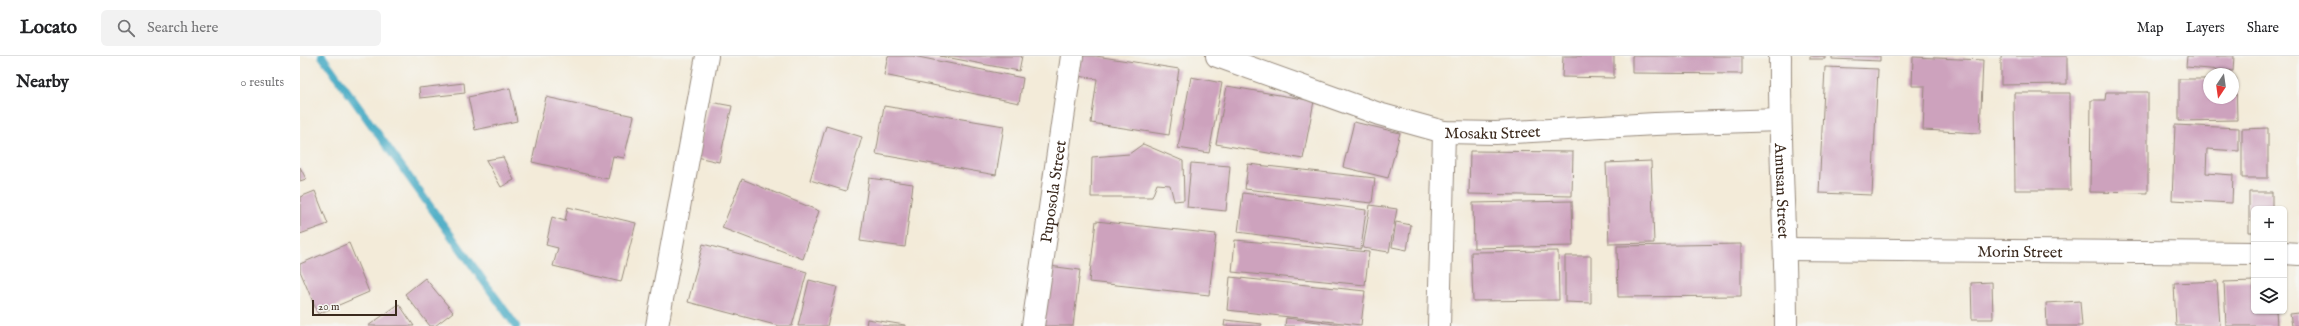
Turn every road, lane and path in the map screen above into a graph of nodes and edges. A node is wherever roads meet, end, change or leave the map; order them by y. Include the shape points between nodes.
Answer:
1 (707, 56) edge
2 (1072, 56) edge
3 (1217, 56) edge
4 (1780, 56) edge
5 (1780, 120) junction
6 (1444, 132) junction
7 (1786, 249) junction
8 (2251, 253) edge
9 (2287, 253) edge
10 (2299, 254) edge
11 (657, 326) edge
12 (1033, 326) edge
13 (1438, 326) edge
14 (1786, 326) edge

1 - 11 street
2 - 12 street, Puposola Street
3 - 6 street, Mosaku Street via 1379,114
4 - 5 street, Amusan Street
5 - 6 street, Mosaku Street via 1655,124 1496,134
5 - 7 street, Amusan Street
6 - 13 street
7 - 8 street, Morin Street
7 - 14 street, Amusan Street
9 - 10 street

